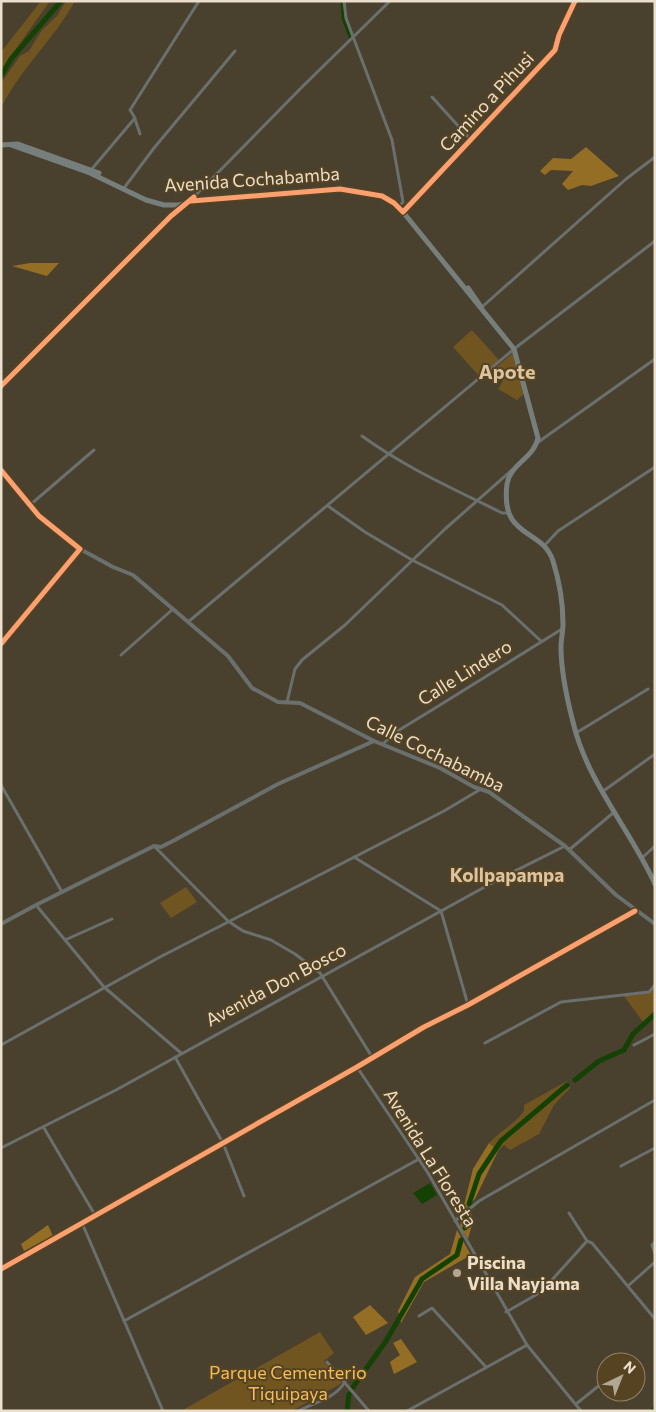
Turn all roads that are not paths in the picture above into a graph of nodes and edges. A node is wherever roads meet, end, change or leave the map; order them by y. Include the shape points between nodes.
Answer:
1 (199, 1) edge
2 (344, 1) edge
3 (390, 1) edge
4 (575, 1) edge
5 (354, 38) junction
6 (235, 51) dead end
7 (432, 97) dead end
8 (134, 118) junction
9 (140, 134) dead end
10 (470, 139) junction
11 (2, 147) edge
12 (654, 159) edge
13 (91, 172) junction
14 (125, 187) junction
15 (192, 199) junction
16 (402, 208) junction
17 (655, 241) edge
18 (481, 308) junction
19 (514, 349) junction
20 (655, 359) edge
21 (1, 386) edge
22 (362, 436) dead end
23 (537, 443) junction
24 (94, 450) dead end
25 (387, 454) junction
26 (655, 467) edge
27 (1, 470) edge
28 (512, 470) junction
29 (478, 501) junction
30 (30, 506) junction
31 (328, 506) junction
32 (508, 513) junction
33 (544, 546) junction
34 (80, 549) junction
35 (412, 560) junction
36 (173, 609) junction
37 (188, 622) junction
38 (563, 629) junction
39 (541, 641) junction
40 (1, 644) edge
41 (121, 655) dead end
42 (648, 689) dead end
43 (286, 702) junction
44 (576, 733) junction
45 (374, 740) junction
46 (384, 743) junction
47 (655, 754) edge
48 (1, 785) edge
49 (481, 789) junction
50 (602, 792) junction
51 (613, 813) junction
52 (154, 846) junction
53 (565, 846) junction
54 (655, 846) edge
55 (569, 850) junction
56 (353, 857) junction
57 (643, 857) junction
58 (655, 884) edge
59 (62, 892) junction
60 (36, 905) junction
61 (440, 911) junction
62 (635, 911) junction
63 (112, 919) dead end
64 (228, 921) junction
65 (1, 924) edge
66 (655, 924) edge
67 (66, 940) junction
68 (323, 976) junction
69 (655, 985) edge
70 (104, 987) junction
71 (468, 1005) junction
72 (655, 1034) edge
73 (484, 1043) dead end
74 (1, 1044) edge
75 (634, 1045) dead end
76 (181, 1053) junction
77 (175, 1057) junction
78 (372, 1057) junction
79 (357, 1067) junction
80 (655, 1100) edge
81 (44, 1128) junction
82 (223, 1143) junction
83 (1, 1148) edge
84 (655, 1148) edge
85 (419, 1159) junction
86 (621, 1166) dead end
87 (244, 1196) dead end
88 (569, 1213) dead end
89 (96, 1215) junction
90 (455, 1221) junction
91 (82, 1223) junction
92 (587, 1241) junction
93 (655, 1242) edge
94 (655, 1254) edge
95 (655, 1262) edge
96 (1, 1269) edge
97 (628, 1286) junction
98 (506, 1312) junction
99 (419, 1316) dead end
100 (655, 1318) edge
101 (124, 1321) junction
102 (527, 1345) junction
103 (327, 1362) dead end
104 (486, 1367) junction
105 (345, 1382) junction
106 (596, 1388) edge
107 (576, 1404) junction
108 (163, 1411) edge
109 (298, 1411) edge
110 (369, 1411) edge
111 (407, 1411) edge
112 (581, 1411) edge

1 - 8 street via 130,110
2 - 5 street via 346,18
3 - 5 street
4 - 10 street, Camino a Pihusi via 555,50
5 - 15 street via 302,86
5 - 16 street via 392,140
6 - 14 street
7 - 10 street
8 - 9 street
8 - 13 street
10 - 16 street, Camino a Pihusi
11 - 13 main road, Avenida Cochabamba via 11,145
12 - 18 street via 626,179
13 - 14 main road, Avenida Cochabamba
14 - 15 main road, Avenida Cochabamba via 146,200 164,205 179,205
15 - 16 main road, Avenida Cochabamba via 334,189 379,195
15 - 21 street via 171,216
16 - 18 main road, Avenida Cochabamba
17 - 19 street
18 - 19 main road, Avenida Cochabamba
19 - 23 main road, Avenida Cochabamba via 538,435
19 - 25 street
20 - 23 street
22 - 25 street
23 - 28 main road via 534,450
24 - 30 street
25 - 29 street
25 - 31 street
26 - 33 street via 558,531
27 - 30 street, Calle Cochabamba
28 - 29 street
28 - 32 main road via 507,484
29 - 32 street
29 - 35 street
30 - 34 street, Calle Cochabamba via 47,524
31 - 35 street
31 - 37 street
32 - 33 main road via 523,532
33 - 38 main road via 553,560
34 - 36 street, Calle Cochabamba via 133,575
34 - 40 street
35 - 39 street via 502,604
35 - 43 street via 345,625 302,660
36 - 37 street, Calle Cochabamba
36 - 41 street
37 - 43 street, Calle Cochabamba via 228,656 252,688 273,700
38 - 39 street, Calle Lindero
38 - 44 main road via 564,674
39 - 46 street, Calle Lindero via 396,732
42 - 44 street
43 - 45 street, Calle Cochabamba via 300,703
44 - 50 main road
45 - 46 street, Calle Cochabamba
45 - 52 street via 278,784 161,847
46 - 49 street, Calle Cochabamba
47 - 50 street
48 - 59 street
49 - 53 street, Calle Cochabamba
49 - 56 street
50 - 51 main road
51 - 55 street
51 - 57 main road
52 - 59 street
52 - 64 street
53 - 55 street, Calle Cochabamba
53 - 61 street, Avenida Don Bosco
54 - 57 street
55 - 62 street, Calle Cochabamba
56 - 61 street
56 - 64 street
57 - 58 main road
59 - 60 street
60 - 65 street
60 - 67 street
61 - 68 street, Avenida Don Bosco
61 - 71 street
62 - 66 street, Calle Cochabamba
62 - 71 street
63 - 67 street
64 - 68 street via 271,940
64 - 70 street
67 - 70 street
68 - 76 street, Avenida Don Bosco
68 - 78 street
69 - 73 street via 649,992 562,1002
70 - 74 street
70 - 76 street
71 - 78 street
72 - 75 street
76 - 77 street, Avenida Don Bosco
77 - 81 street, Avenida Don Bosco
77 - 82 street
78 - 79 street
79 - 82 street
79 - 85 street, Avenida La Floresta
80 - 90 street via 479,1201
81 - 83 street, Avenida Don Bosco
81 - 89 street
82 - 87 street
82 - 89 street
84 - 86 street
85 - 90 street, Avenida La Floresta
85 - 101 street
88 - 92 street
89 - 91 street
90 - 98 street, Avenida La Floresta
91 - 96 street
91 - 101 street
92 - 97 street
92 - 98 street via 541,1292
93 - 94 street via 652,1245
95 - 97 street
97 - 100 street
98 - 102 street, Avenida La Floresta
99 - 104 street via 432,1308
101 - 108 street
102 - 104 street
102 - 107 street, Avenida La Floresta
103 - 105 street
104 - 111 street
105 - 109 street via 335,1395 317,1400
105 - 110 street
106 - 107 street
107 - 112 street, Avenida La Floresta

